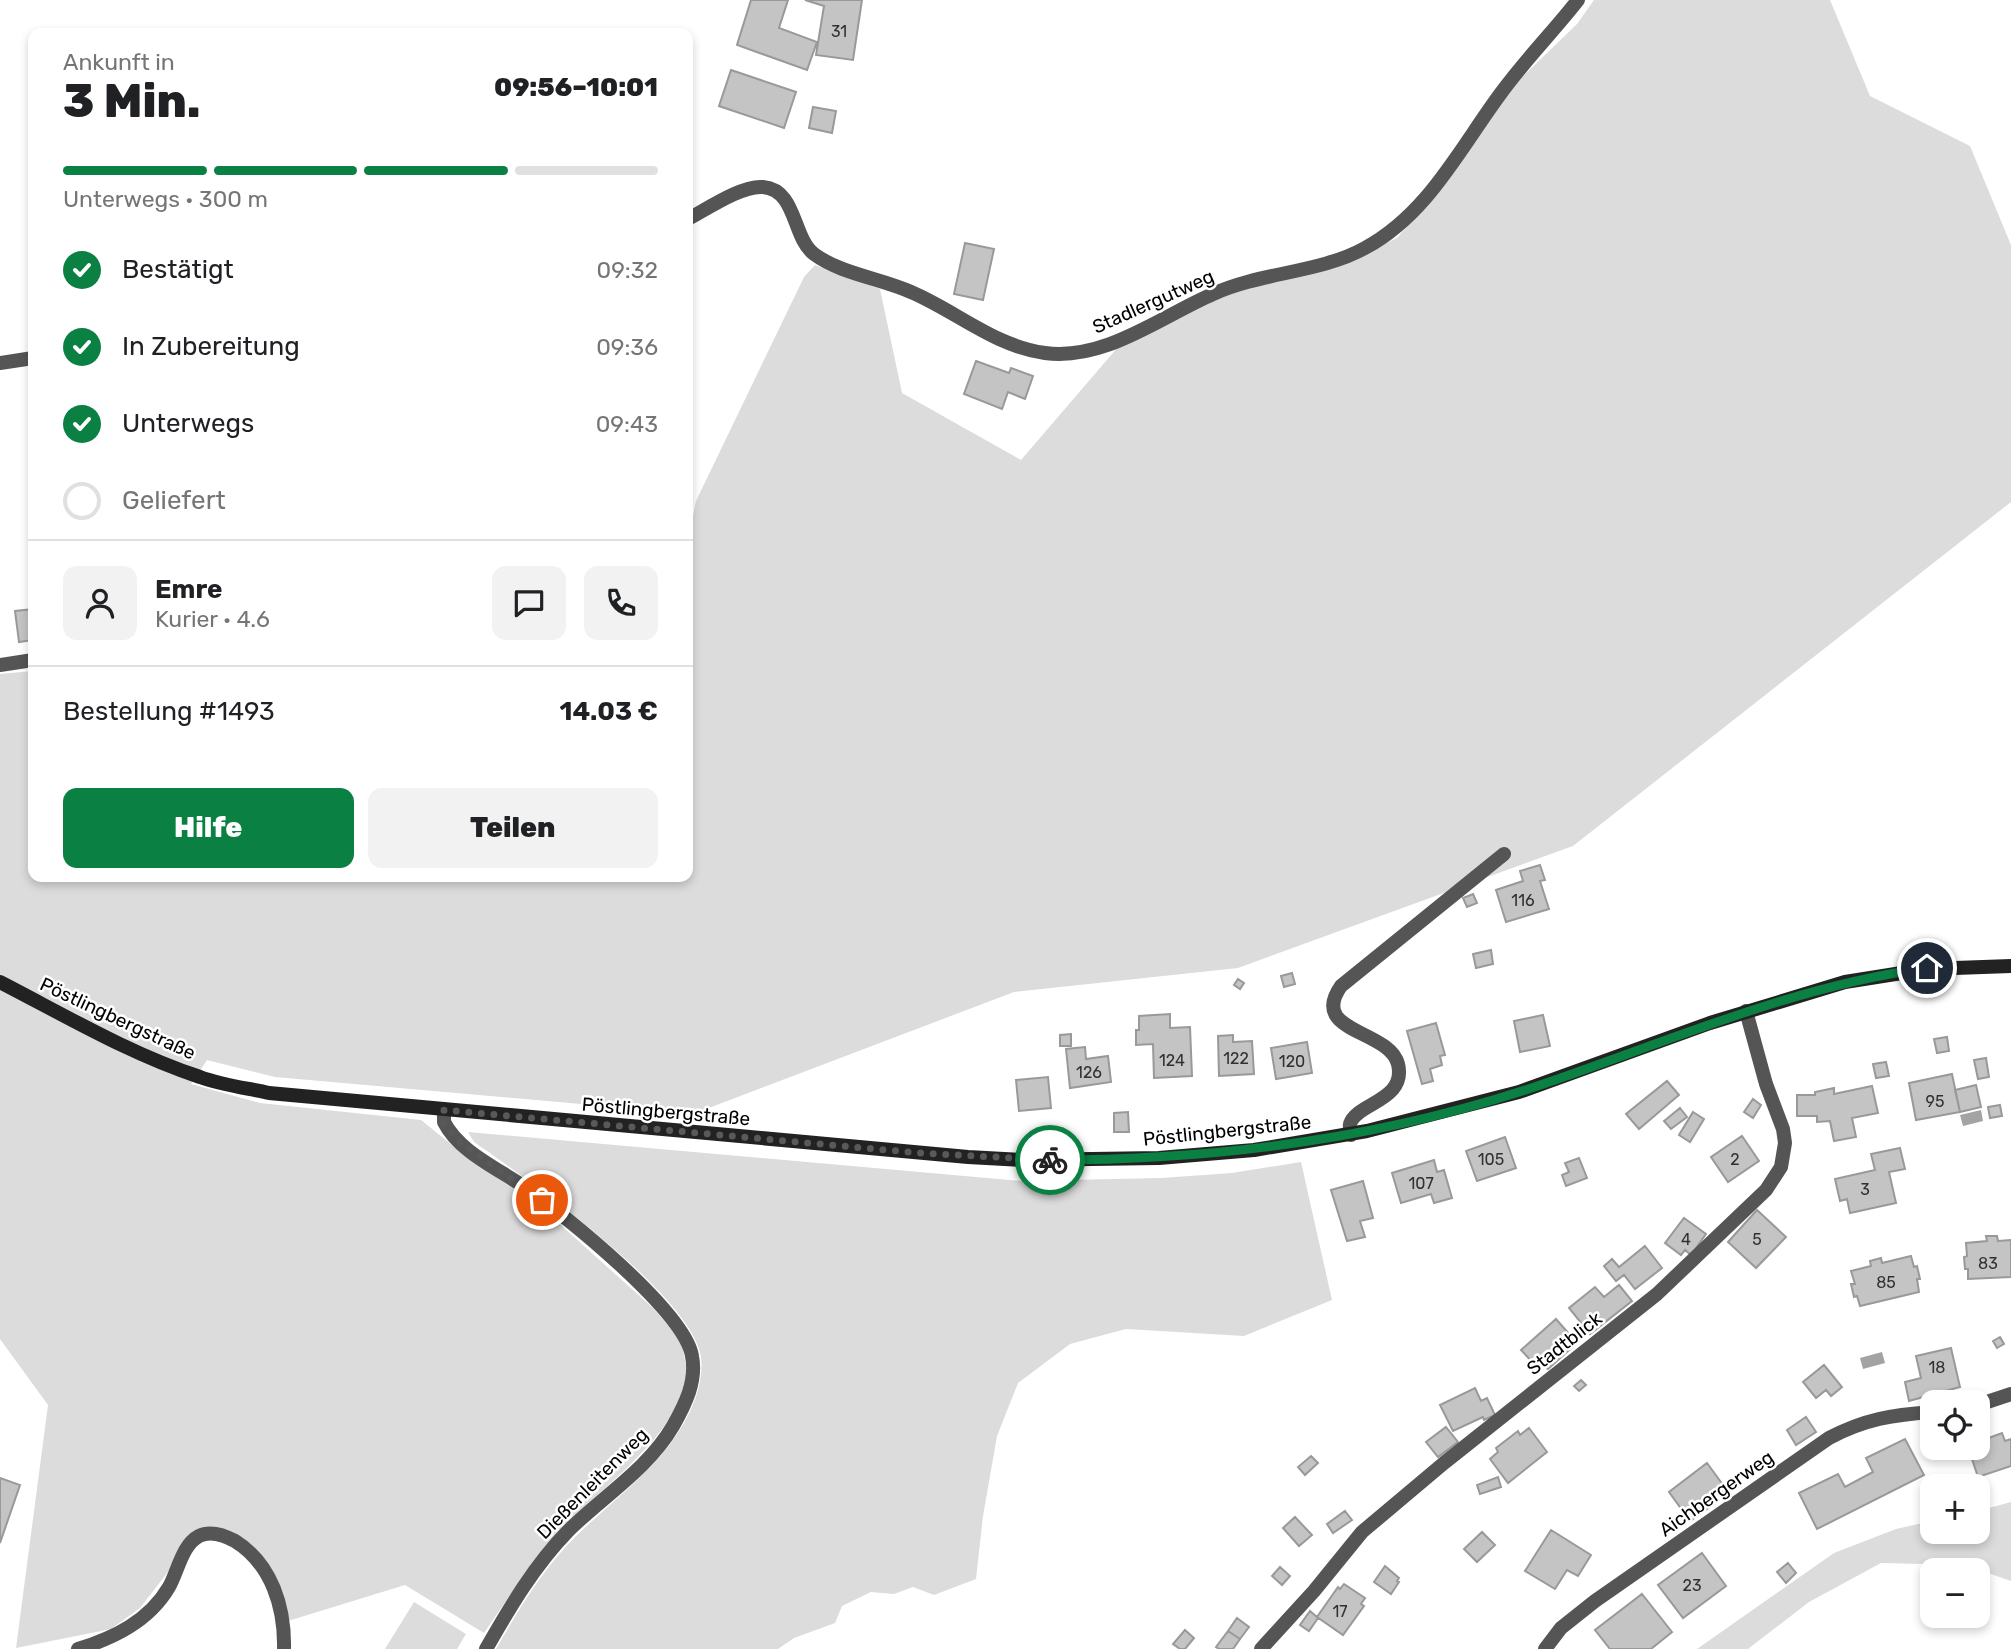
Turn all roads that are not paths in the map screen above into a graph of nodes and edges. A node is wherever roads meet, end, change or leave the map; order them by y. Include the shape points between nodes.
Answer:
1 (1578, 0) edge
2 (693, 216) edge
3 (28, 359) edge
4 (0, 363) edge
5 (28, 661) edge
6 (0, 665) edge
7 (1504, 854) dead end
8 (2011, 966) edge
9 (0, 982) edge
10 (1748, 1017) junction
11 (444, 1110) junction
12 (1351, 1135) junction
13 (2011, 1394) edge
14 (1990, 1401) edge
15 (1920, 1413) edge
16 (78, 1649) edge
17 (284, 1649) edge
18 (486, 1649) edge
19 (1261, 1649) edge
20 (1545, 1649) edge

1 - 2 street, Stadlergutweg via 1519,69 1430,194 1385,236 1347,257 1214,293 1099,347 1059,355 1021,348 915,294 834,265 810,251 789,205 764,187 736,193
3 - 4 street
5 - 6 street
7 - 12 street via 1335,995 1332,1005 1343,1023 1388,1047 1399,1066 1394,1088 1355,1117 1350,1123
8 - 10 main road, Pöstlingbergstraße via 1927,968 1873,976 1798,995
9 - 11 main road, Pöstlingbergstraße via 129,1048 203,1078 269,1093
10 - 12 main road, Pöstlingbergstraße via 1519,1092
10 - 19 street, Stadtblick via 1785,1143 1781,1167 1766,1190 1657,1294 1362,1532
11 - 12 main road, Pöstlingbergstraße via 1024,1160 1172,1157
11 - 18 street, Dießenleitenweg via 443,1122 458,1141 559,1212 658,1303 678,1325 693,1357 690,1390 671,1429 548,1554
13 - 14 street
15 - 20 street, Aichbergerweg via 1856,1424 1829,1438 1595,1601 1561,1628
16 - 17 street via 114,1636 145,1616 165,1592 191,1542 216,1533 245,1548 268,1576 281,1610

